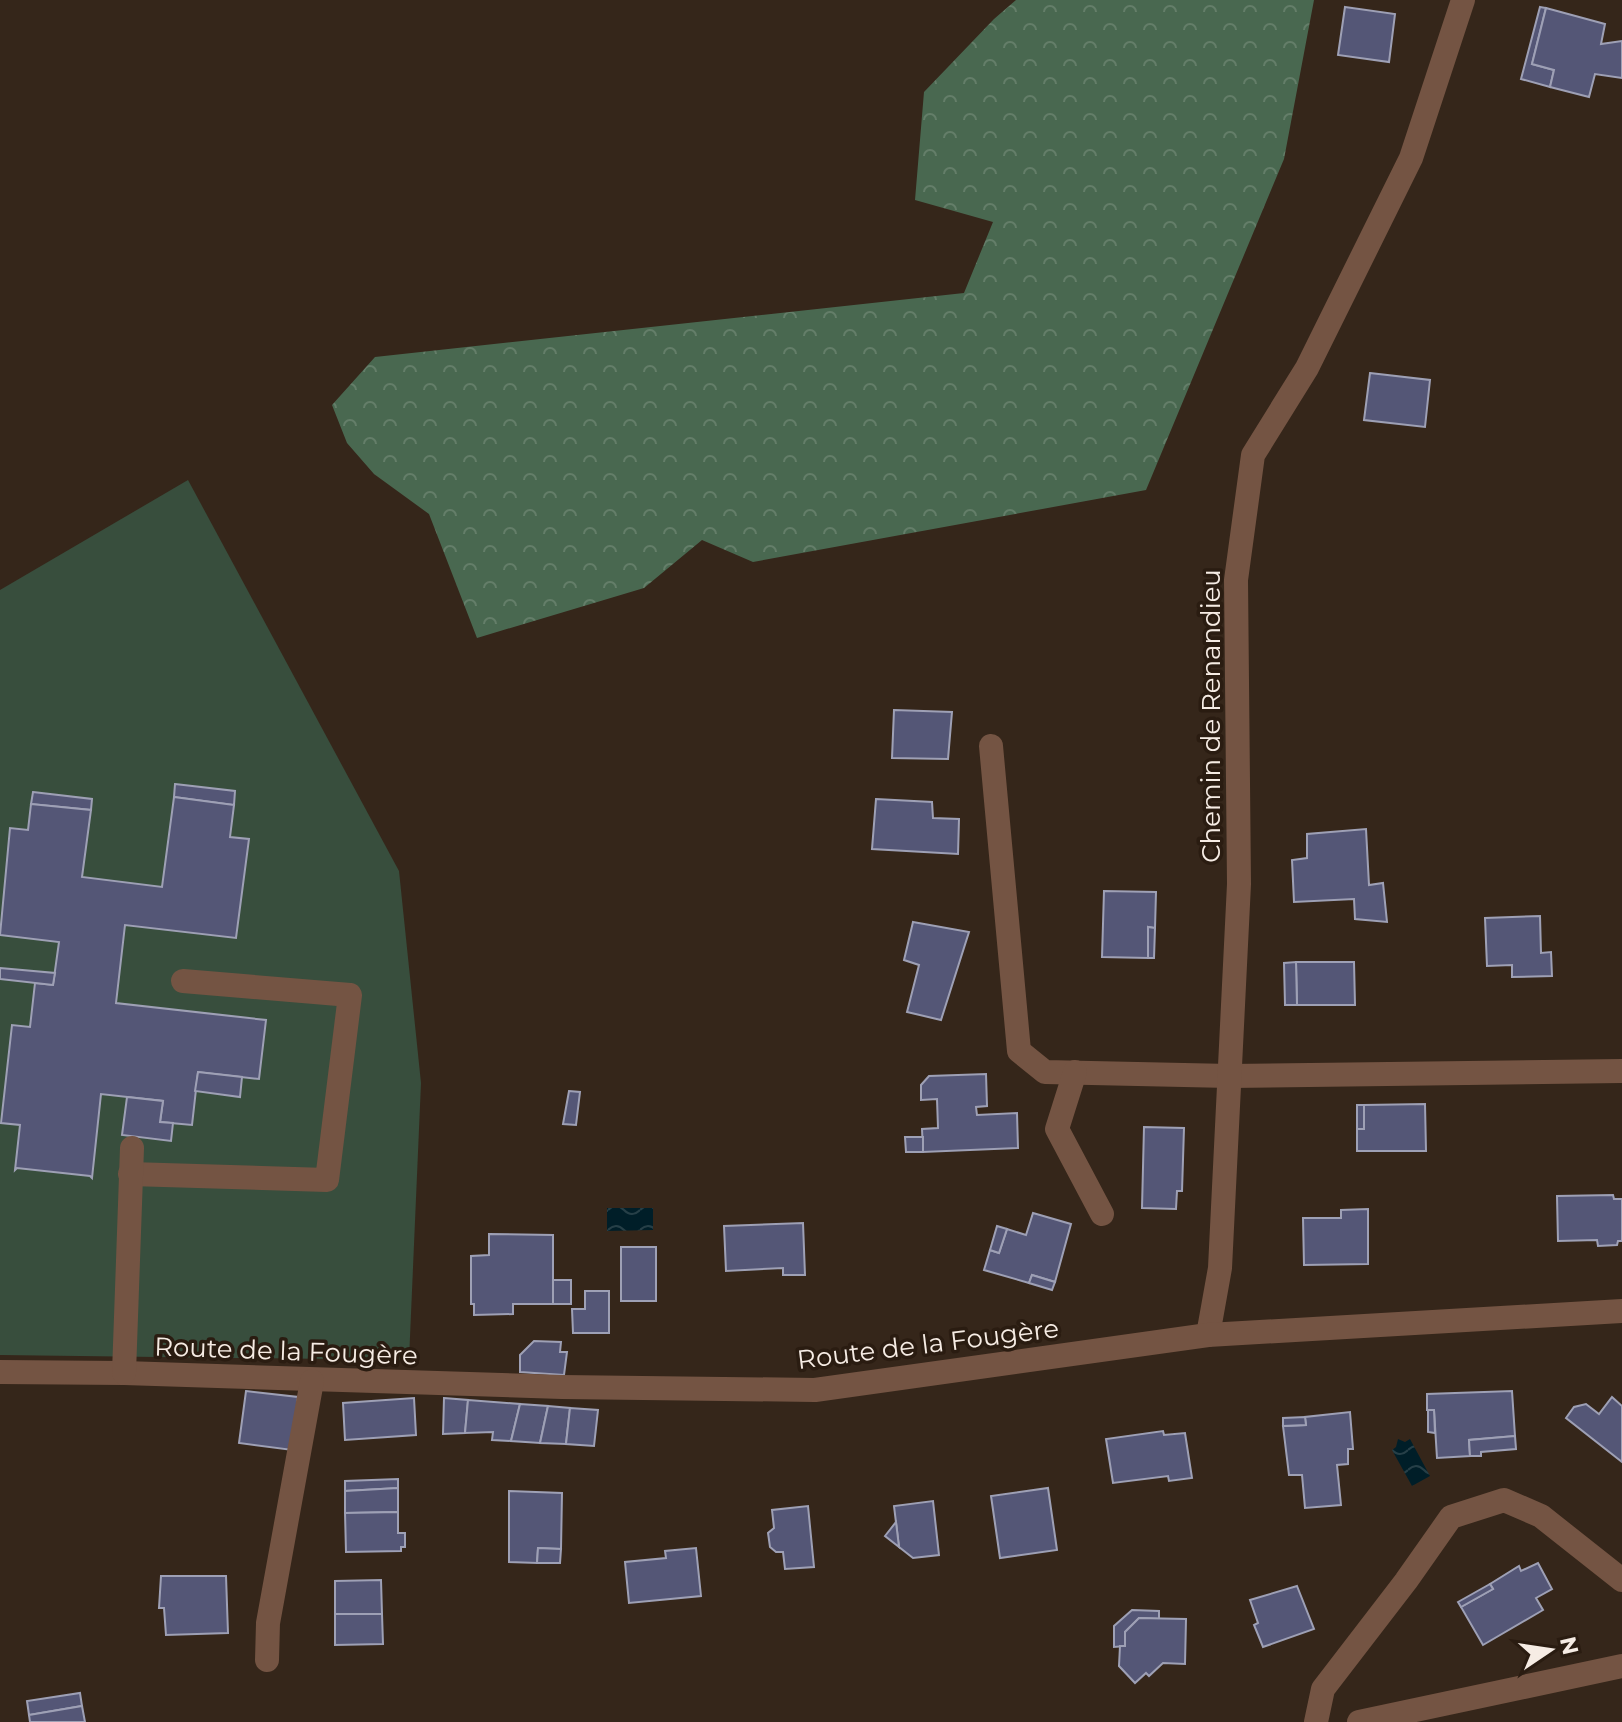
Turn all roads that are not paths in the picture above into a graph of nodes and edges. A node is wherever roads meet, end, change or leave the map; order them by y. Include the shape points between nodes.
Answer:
1 (1463, 0) edge
2 (991, 746) dead end
3 (183, 981) dead end
4 (1622, 1071) edge
5 (1075, 1072) junction
6 (1230, 1076) junction
7 (132, 1148) dead end
8 (130, 1174) junction
9 (1102, 1214) dead end
10 (1622, 1311) edge
11 (1208, 1335) junction
12 (0, 1372) edge
13 (124, 1373) junction
14 (312, 1381) junction
15 (1622, 1580) edge
16 (267, 1660) dead end
17 (1622, 1666) edge
18 (1316, 1722) edge
19 (1359, 1722) edge

1 - 6 street, Chemin de Renandieu via 1411,158 1307,368 1253,455 1236,580 1239,884
2 - 5 street via 1019,1051 1045,1072
3 - 8 street via 350,995 327,1180
4 - 6 street
5 - 6 street
5 - 9 street via 1057,1129
6 - 11 street, Chemin de Renandieu via 1220,1268
7 - 8 street
8 - 13 street
10 - 11 street, Route de la Fougère
11 - 14 street, Route de la Fougère via 815,1390
12 - 13 street, Route de la Fougère
13 - 14 street, Route de la Fougère
14 - 16 street via 268,1623
15 - 18 street via 1541,1516 1504,1500 1451,1517 1323,1689
17 - 19 street

